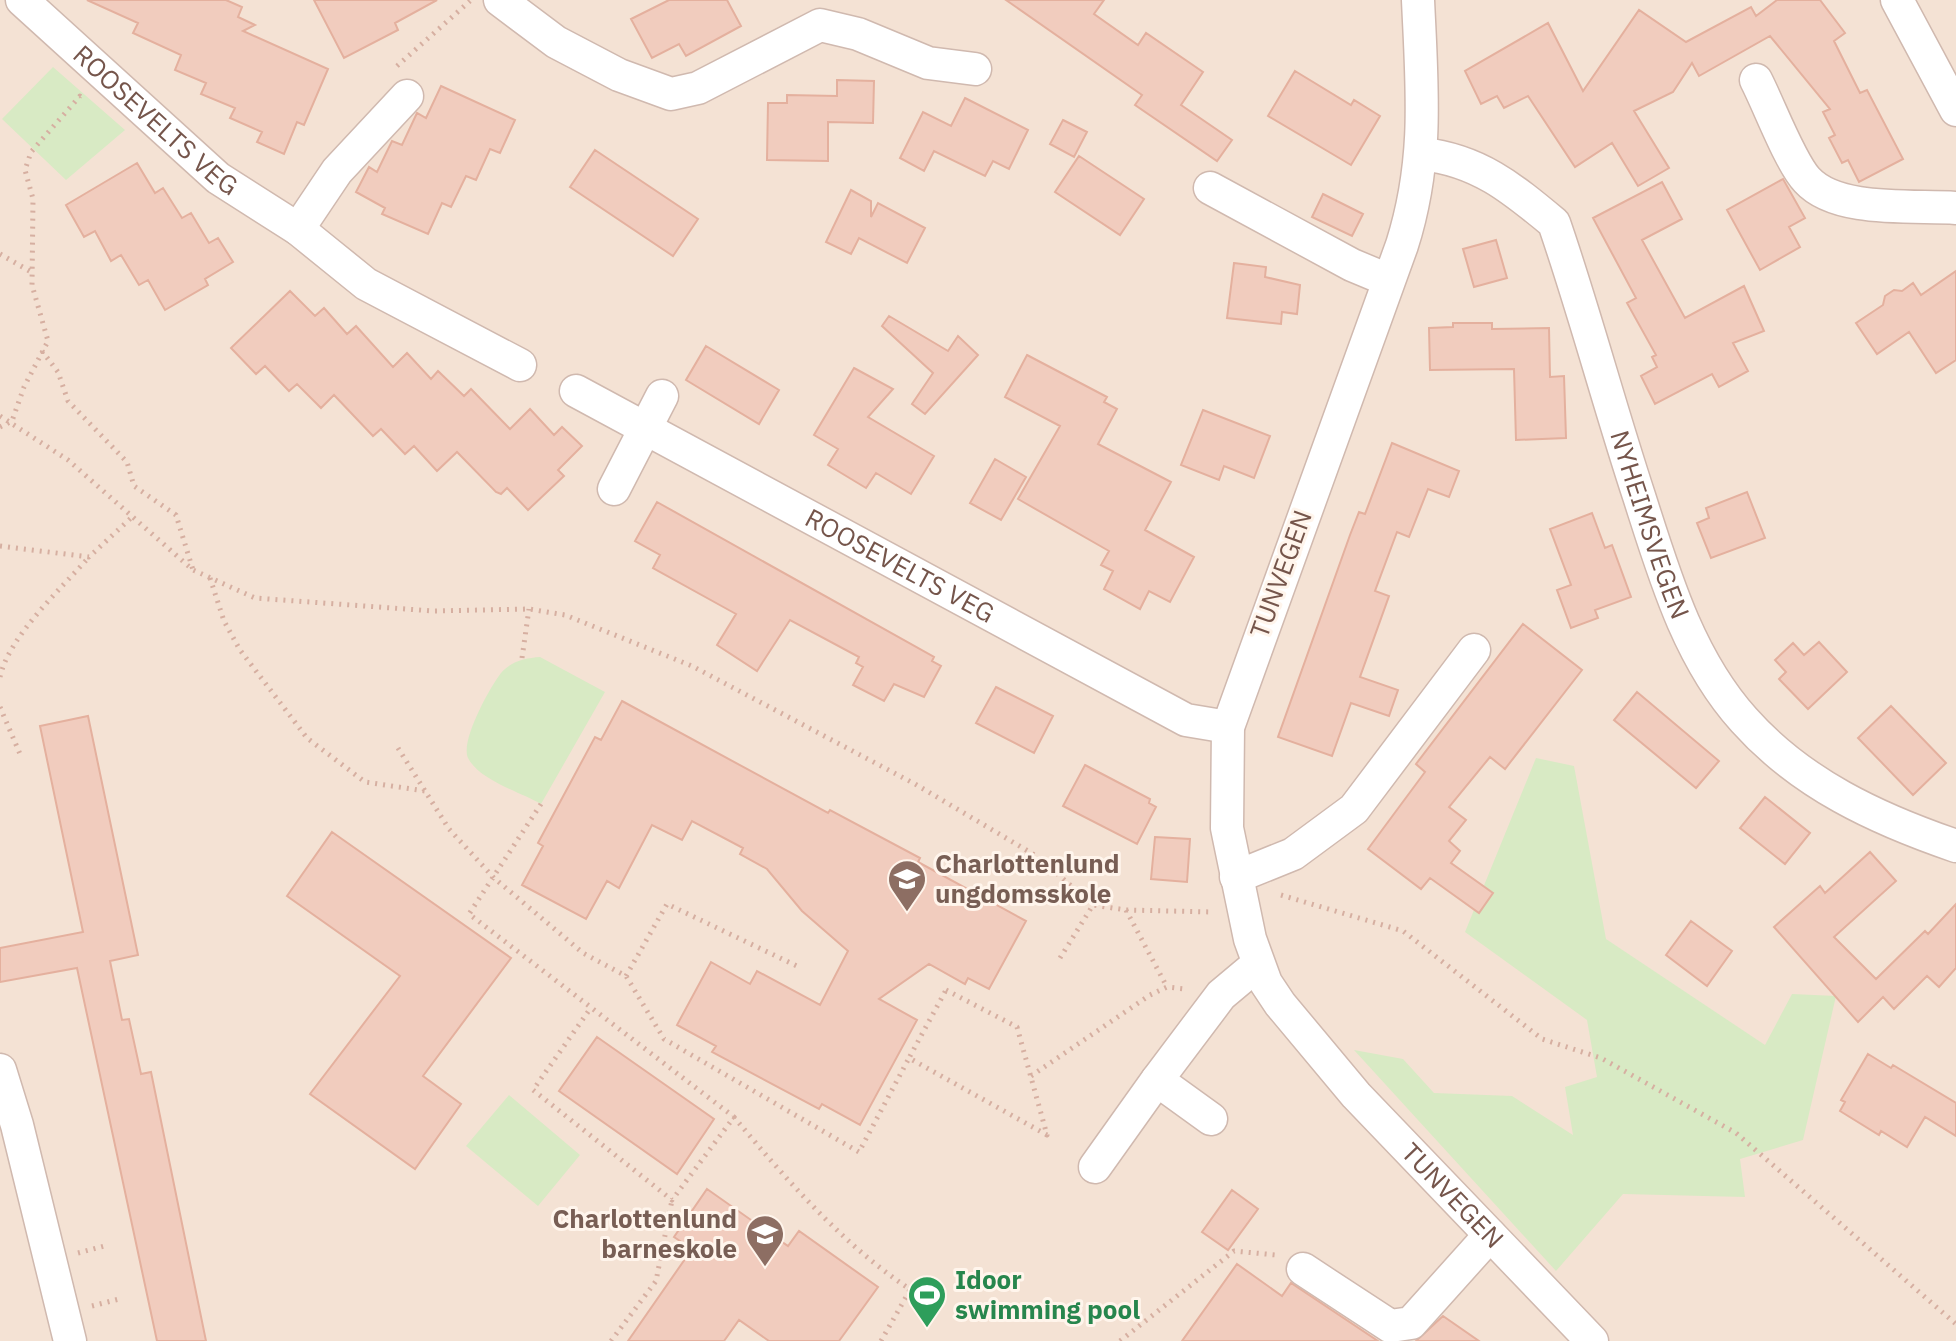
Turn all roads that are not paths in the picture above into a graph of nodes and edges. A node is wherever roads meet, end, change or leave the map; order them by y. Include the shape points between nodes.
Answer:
1 (22, 0) edge
2 (500, 0) edge
3 (1418, 0) edge
4 (1897, 0) edge
5 (975, 69) dead end
6 (1756, 80) dead end
7 (407, 96) dead end
8 (1956, 110) edge
9 (1422, 154) junction
10 (1210, 188) dead end
11 (1956, 208) edge
12 (298, 229) junction
13 (1388, 280) junction
14 (520, 365) dead end
15 (576, 391) dead end
16 (662, 396) dead end
17 (646, 428) junction
18 (614, 489) dead end
19 (1474, 650) dead end
20 (1228, 727) junction
21 (1956, 846) edge
22 (1236, 877) junction
23 (1258, 964) junction
24 (0, 1070) edge
25 (1157, 1080) junction
26 (1211, 1119) dead end
27 (1095, 1167) dead end
28 (1490, 1235) junction
29 (1303, 1269) road end
30 (70, 1341) edge
31 (1592, 1341) edge

1 - 12 street, ROOSEVELTS VEG via 218,178
2 - 5 street via 556,42 619,75 671,94 698,88 820,25 858,34 928,63
3 - 9 street, TUNVEGEN
4 - 8 street
6 - 11 street via 1804,178 1822,194 1845,202
7 - 12 street via 337,171
9 - 13 street, TUNVEGEN via 1412,214
9 - 21 street, NYHEIMSVEGEN via 1465,161 1521,195 1554,223 1648,527 1682,621 1715,683 1775,749 1827,791
10 - 13 street
12 - 14 street, ROOSEVELTS VEG via 377,291
13 - 20 street, TUNVEGEN
15 - 17 street, ROOSEVELTS VEG
16 - 17 street
17 - 18 street
17 - 20 street, ROOSEVELTS VEG via 1186,720
19 - 22 street via 1354,809 1293,854
20 - 22 street, TUNVEGEN via 1227,828
22 - 23 street, TUNVEGEN
23 - 25 street via 1221,995
23 - 28 street, TUNVEGEN via 1280,1004 1356,1095
24 - 30 street
25 - 26 street
25 - 27 street
28 - 29 street via 1411,1323 1390,1326
28 - 31 street, TUNVEGEN

